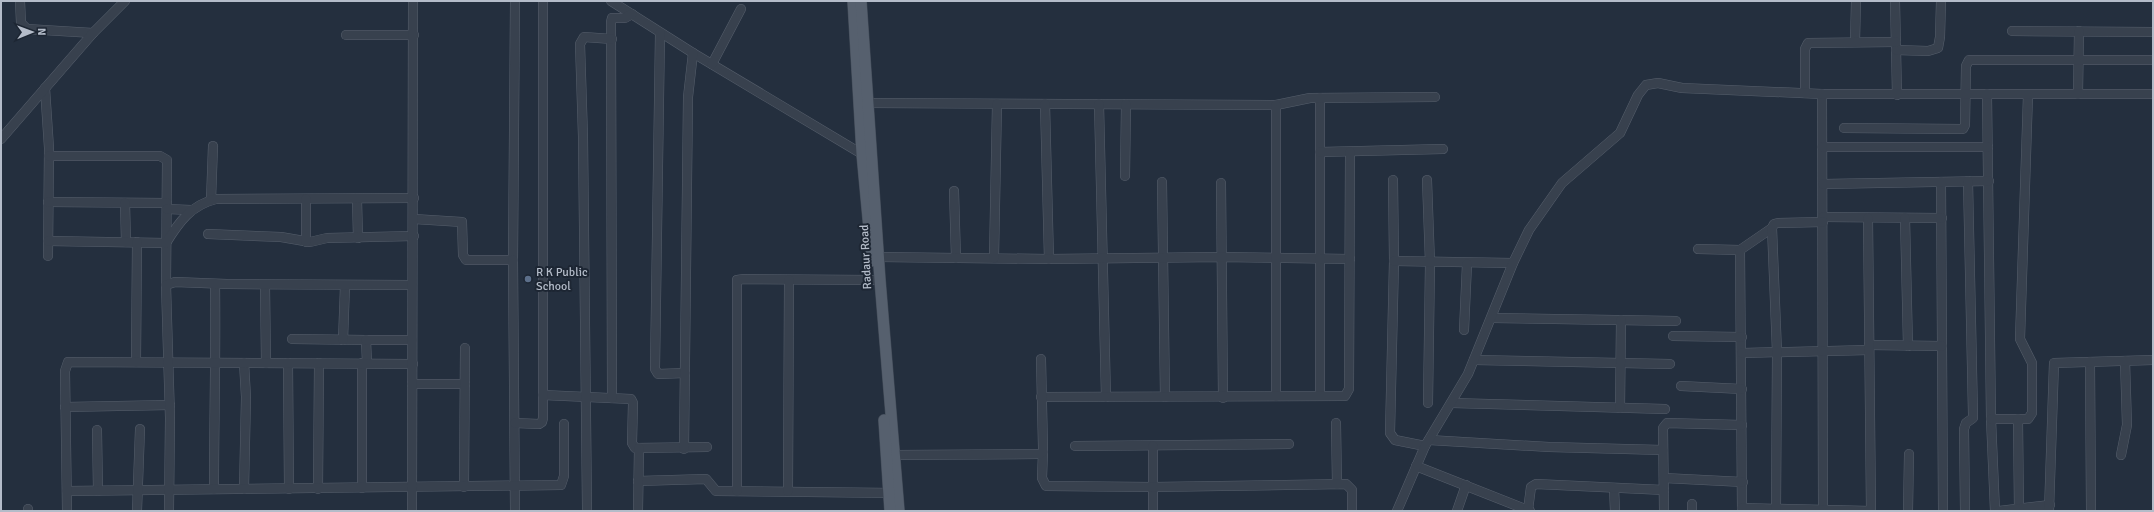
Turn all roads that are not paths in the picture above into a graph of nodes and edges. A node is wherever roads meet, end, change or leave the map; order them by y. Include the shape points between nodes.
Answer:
1 (20, 1) edge
2 (124, 1) edge
3 (413, 1) edge
4 (515, 1) edge
5 (543, 1) edge
6 (611, 1) edge
7 (853, 1) edge
8 (861, 1) edge
9 (1856, 1) edge
10 (1895, 1) edge
11 (1941, 1) edge
12 (741, 9) dead end
13 (632, 14) junction
14 (2012, 31) dead end
15 (2078, 31) junction
16 (660, 32) junction
17 (2153, 32) edge
18 (93, 33) junction
19 (346, 35) dead end
20 (414, 35) junction
21 (612, 39) junction
22 (1855, 42) junction
23 (1896, 46) junction
24 (693, 53) junction
25 (2078, 60) junction
26 (2153, 60) edge
27 (712, 64) junction
28 (45, 88) junction
29 (1805, 93) junction
30 (1822, 94) junction
31 (1966, 94) junction
32 (1987, 94) junction
33 (2078, 94) junction
34 (2153, 94) edge
35 (1897, 95) junction
36 (2028, 95) junction
37 (1435, 97) dead end
38 (1320, 98) junction
39 (868, 103) junction
40 (997, 104) junction
41 (1046, 104) junction
42 (1099, 104) junction
43 (1126, 104) junction
44 (1276, 105) junction
45 (1844, 128) dead end
46 (1, 139) edge
47 (213, 146) dead end
48 (1822, 147) junction
49 (1988, 147) junction
50 (1443, 149) dead end
51 (1320, 152) junction
52 (1350, 152) junction
53 (862, 154) junction
54 (48, 156) junction
55 (1125, 176) dead end
56 (1393, 180) dead end
57 (1428, 180) dead end
58 (1988, 180) junction
59 (1968, 181) junction
60 (1162, 182) dead end
61 (1942, 182) junction
62 (1221, 183) dead end
63 (1823, 184) junction
64 (954, 191) dead end
65 (414, 198) junction
66 (306, 199) junction
67 (357, 199) junction
68 (211, 200) junction
69 (48, 202) junction
70 (125, 203) junction
71 (167, 206) junction
72 (191, 210) junction
73 (1868, 218) junction
74 (1905, 218) junction
75 (1942, 218) junction
76 (414, 219) junction
77 (1823, 220) junction
78 (1772, 228) junction
79 (208, 234) dead end
80 (414, 236) junction
81 (358, 238) junction
82 (48, 241) junction
83 (126, 242) junction
84 (137, 242) junction
85 (306, 242) junction
86 (166, 243) junction
87 (1698, 250) dead end
88 (1740, 250) junction
89 (48, 256) dead end
90 (879, 257) junction
91 (1163, 257) junction
92 (1221, 257) junction
93 (1276, 257) junction
94 (956, 258) junction
95 (994, 258) junction
96 (1104, 258) junction
97 (1319, 258) junction
98 (1049, 259) junction
99 (1350, 259) junction
100 (513, 260) junction
101 (1394, 261) junction
102 (1430, 263) junction
103 (1513, 263) junction
104 (1467, 264) junction
105 (789, 280) junction
106 (874, 280) junction
107 (215, 284) junction
108 (166, 285) junction
109 (265, 285) junction
110 (412, 285) junction
111 (345, 286) junction
112 (1492, 318) junction
113 (1621, 320) junction
114 (1676, 321) dead end
115 (1464, 330) dead end
116 (1673, 336) dead end
117 (1742, 337) junction
118 (292, 339) dead end
119 (343, 340) junction
120 (366, 340) junction
121 (412, 340) junction
122 (1908, 346) junction
123 (1942, 346) junction
124 (465, 348) dead end
125 (1869, 348) junction
126 (1824, 351) junction
127 (1777, 352) junction
128 (1742, 353) junction
129 (1041, 359) dead end
130 (1474, 360) junction
131 (2153, 360) edge
132 (2125, 361) junction
133 (136, 362) junction
134 (169, 362) junction
135 (2090, 362) junction
136 (217, 363) junction
137 (244, 363) junction
138 (266, 363) junction
139 (288, 363) junction
140 (319, 363) junction
141 (364, 363) junction
142 (1620, 363) junction
143 (413, 364) junction
144 (1670, 364) dead end
145 (685, 373) junction
146 (412, 384) junction
147 (465, 384) junction
148 (1681, 386) dead end
149 (1742, 389) junction
150 (543, 395) junction
151 (1320, 395) junction
152 (1276, 396) junction
153 (1041, 397) junction
154 (1106, 397) junction
155 (1165, 397) junction
156 (584, 398) junction
157 (612, 398) junction
158 (1223, 398) junction
159 (1428, 403) dead end
160 (1452, 403) junction
161 (170, 405) junction
162 (66, 407) junction
163 (1620, 408) junction
164 (1665, 409) dead end
165 (1991, 419) junction
166 (2018, 419) junction
167 (515, 423) junction
168 (1336, 423) dead end
169 (564, 424) dead end
170 (1742, 425) junction
171 (140, 428) dead end
172 (97, 430) dead end
173 (1427, 443) junction
174 (1289, 444) dead end
175 (1075, 446) dead end
176 (1153, 446) junction
177 (639, 448) junction
178 (707, 448) dead end
179 (684, 449) junction
180 (1663, 450) junction
181 (1043, 452) junction
182 (1909, 454) dead end
183 (894, 455) junction
184 (2121, 455) dead end
185 (1416, 466) junction
186 (1664, 478) junction
187 (638, 481) junction
188 (1743, 482) junction
189 (1337, 484) junction
190 (1466, 485) junction
191 (515, 486) junction
192 (1153, 486) junction
193 (411, 487) junction
194 (464, 487) junction
195 (244, 488) junction
196 (362, 488) junction
197 (1614, 488) junction
198 (289, 489) junction
199 (318, 489) junction
200 (139, 490) junction
201 (170, 490) junction
202 (214, 490) junction
203 (1664, 490) junction
204 (68, 491) junction
205 (98, 491) junction
206 (737, 491) junction
207 (788, 492) junction
208 (893, 493) junction
209 (587, 508) dead end
210 (1513, 508) edge
211 (2049, 508) edge
212 (1529, 510) edge
213 (1742, 510) edge
214 (1776, 510) edge
215 (1823, 510) edge
216 (2019, 510) edge
217 (67, 511) edge
218 (137, 511) edge
219 (170, 511) edge
220 (412, 511) edge
221 (515, 511) edge
222 (638, 511) edge
223 (890, 511) edge
224 (898, 511) edge
225 (1153, 511) edge
226 (1352, 511) edge
227 (1397, 511) edge
228 (1457, 511) edge
229 (1615, 511) edge
230 (1664, 511) edge
231 (1871, 511) edge
232 (1876, 511) edge
233 (1908, 511) edge
234 (1943, 511) edge
235 (1965, 511) edge
236 (1995, 511) edge
237 (1999, 511) edge
238 (2091, 511) edge

1 - 18 street via 21,23 27,29
2 - 18 street
3 - 20 street
4 - 100 street
5 - 150 street
6 - 13 street
7 - 53 main road, Radaur Road
8 - 39 main road, Radaur Road
9 - 22 street
10 - 23 street
11 - 23 street via 1938,48 1928,51
12 - 27 street
13 - 16 street
13 - 21 street via 625,18 612,18
14 - 15 street
15 - 17 street
15 - 25 street
16 - 24 street
16 - 145 street via 655,368 658,374
18 - 28 street
19 - 20 street
20 - 65 street
21 - 156 street via 584,37 580,44
21 - 157 street
22 - 23 street
22 - 29 street via 1808,43 1805,49
23 - 35 street
24 - 27 street
24 - 145 street via 688,97
25 - 26 street
25 - 31 street via 1969,60 1966,66
25 - 33 street
27 - 53 street
28 - 46 street
28 - 54 street
29 - 30 street
29 - 103 street via 1682,88 1658,83 1646,85 1638,95 1620,133 1570,175 1551,196 1529,230
30 - 35 street
30 - 48 street
31 - 32 street
31 - 35 street
31 - 45 street via 1963,129
32 - 36 street
32 - 49 street
33 - 34 street
33 - 36 street
36 - 166 street via 2020,339 2032,363 2032,413 2028,419
37 - 38 street
38 - 44 street
38 - 51 street
39 - 40 street
39 - 90 main road, Radaur Road
40 - 41 street
40 - 95 street
41 - 42 street
41 - 98 street
42 - 43 street
42 - 96 street
43 - 44 street
43 - 55 street
44 - 93 street
47 - 68 street
48 - 49 street
48 - 63 street
49 - 58 street
50 - 52 street
51 - 52 street
51 - 97 street
52 - 99 street
53 - 106 main road, Radaur Road
54 - 69 street
54 - 71 street via 164,157 168,165
56 - 101 street
57 - 102 street
58 - 59 street
58 - 165 street
59 - 61 street
59 - 235 street via 1973,415 1964,429
60 - 91 street
61 - 63 street
61 - 75 street
62 - 92 street
63 - 77 street
64 - 94 street
65 - 67 street
65 - 76 street
66 - 67 street
66 - 68 street
66 - 85 street
67 - 81 street
68 - 72 street
69 - 70 street
69 - 82 street
70 - 71 street
70 - 83 street
71 - 72 street
71 - 86 street
72 - 86 street
73 - 74 street
73 - 77 street
73 - 125 street
74 - 75 street
74 - 122 street
75 - 123 street
76 - 80 street
76 - 100 street via 462,222 463,255 466,260
77 - 78 street via 1778,223
77 - 126 street
78 - 88 street
78 - 127 street
79 - 85 street via 281,237
80 - 81 street
80 - 110 street
81 - 85 street via 327,238
82 - 83 street
82 - 89 street
83 - 84 street
84 - 86 street
84 - 133 street
86 - 108 street
87 - 88 street
88 - 117 street
90 - 94 street
90 - 183 main road, Radaur Road
91 - 92 street
91 - 96 street
91 - 155 street
92 - 93 street
92 - 158 street
93 - 97 street
93 - 152 street
94 - 95 street
95 - 98 street
96 - 98 street
96 - 154 street
97 - 99 street
97 - 151 street
99 - 151 street via 1348,393 1345,396
100 - 167 street
101 - 102 street
101 - 173 street via 1390,433 1394,440
102 - 104 street
102 - 159 street
103 - 104 street
103 - 112 street
104 - 115 street
105 - 106 street
105 - 206 street via 737,280
105 - 207 street
106 - 208 main road, Radaur Road
107 - 108 street via 175,282
107 - 109 street
107 - 136 street
108 - 134 street
109 - 111 street
109 - 138 street
110 - 111 street
110 - 121 street
111 - 119 street
112 - 113 street
112 - 130 street
113 - 114 street
113 - 142 street
116 - 117 street
117 - 128 street
118 - 119 street
119 - 120 street
120 - 121 street
120 - 141 street
121 - 143 street
122 - 123 street
122 - 125 street
123 - 234 street
124 - 147 street
125 - 126 street
125 - 231 street
126 - 127 street
126 - 215 street
127 - 128 street
127 - 214 street
128 - 149 street
129 - 153 street
130 - 142 street
130 - 160 street
131 - 132 street
132 - 135 street
132 - 184 street via 2127,425
133 - 134 street
133 - 162 street via 68,362 65,371
134 - 136 street
134 - 161 street
135 - 211 street via 2054,363
135 - 238 street
136 - 137 street
136 - 202 street via 214,403
137 - 138 street
137 - 195 street
138 - 139 street
139 - 140 street
139 - 198 street
140 - 141 street
140 - 199 street
141 - 143 street
141 - 196 street
142 - 144 street
142 - 163 street
143 - 146 street
145 - 179 street
146 - 147 street
146 - 193 street
147 - 194 street
148 - 149 street
149 - 170 street
150 - 156 street
150 - 167 street via 542,422
151 - 152 street
152 - 158 street
153 - 154 street
153 - 181 street
154 - 155 street
155 - 158 street
156 - 157 street
156 - 209 street
157 - 177 street via 633,400 632,444
160 - 163 street
160 - 173 street
161 - 162 street
161 - 201 street
162 - 204 street
163 - 164 street
165 - 166 street
165 - 236 street
166 - 216 street
167 - 191 street
168 - 189 street
169 - 191 street via 561,485
170 - 180 street via 1668,423 1664,428
170 - 188 street
171 - 200 street
172 - 205 street
173 - 180 street
173 - 185 street
174 - 176 street
175 - 176 street
176 - 192 street
177 - 179 street
177 - 187 street
178 - 179 street
180 - 186 street
181 - 183 street via 1034,455
181 - 192 street via 1042,478 1046,486
182 - 233 street
183 - 208 main road, Radaur Road
185 - 190 street
185 - 227 street
186 - 188 street
186 - 203 street
187 - 206 street via 706,479 711,482 714,491
187 - 222 street
188 - 213 street
189 - 192 street
189 - 226 street via 1349,485 1352,490
190 - 210 street
190 - 228 street
191 - 194 street
191 - 221 street
192 - 225 street
193 - 194 street
193 - 196 street
193 - 220 street
195 - 198 street
195 - 202 street
196 - 199 street
197 - 203 street
197 - 212 street via 1536,484 1531,487
197 - 229 street
198 - 199 street
200 - 201 street
200 - 205 street
200 - 218 street
201 - 202 street
201 - 219 street
203 - 230 street
204 - 205 street
204 - 217 street
206 - 207 street
207 - 208 street
208 - 223 main road, Radaur Road
208 - 224 main road, Radaur Road
210 - 212 street
211 - 216 street
213 - 214 street
214 - 215 street
215 - 231 street
216 - 237 street
231 - 232 street

